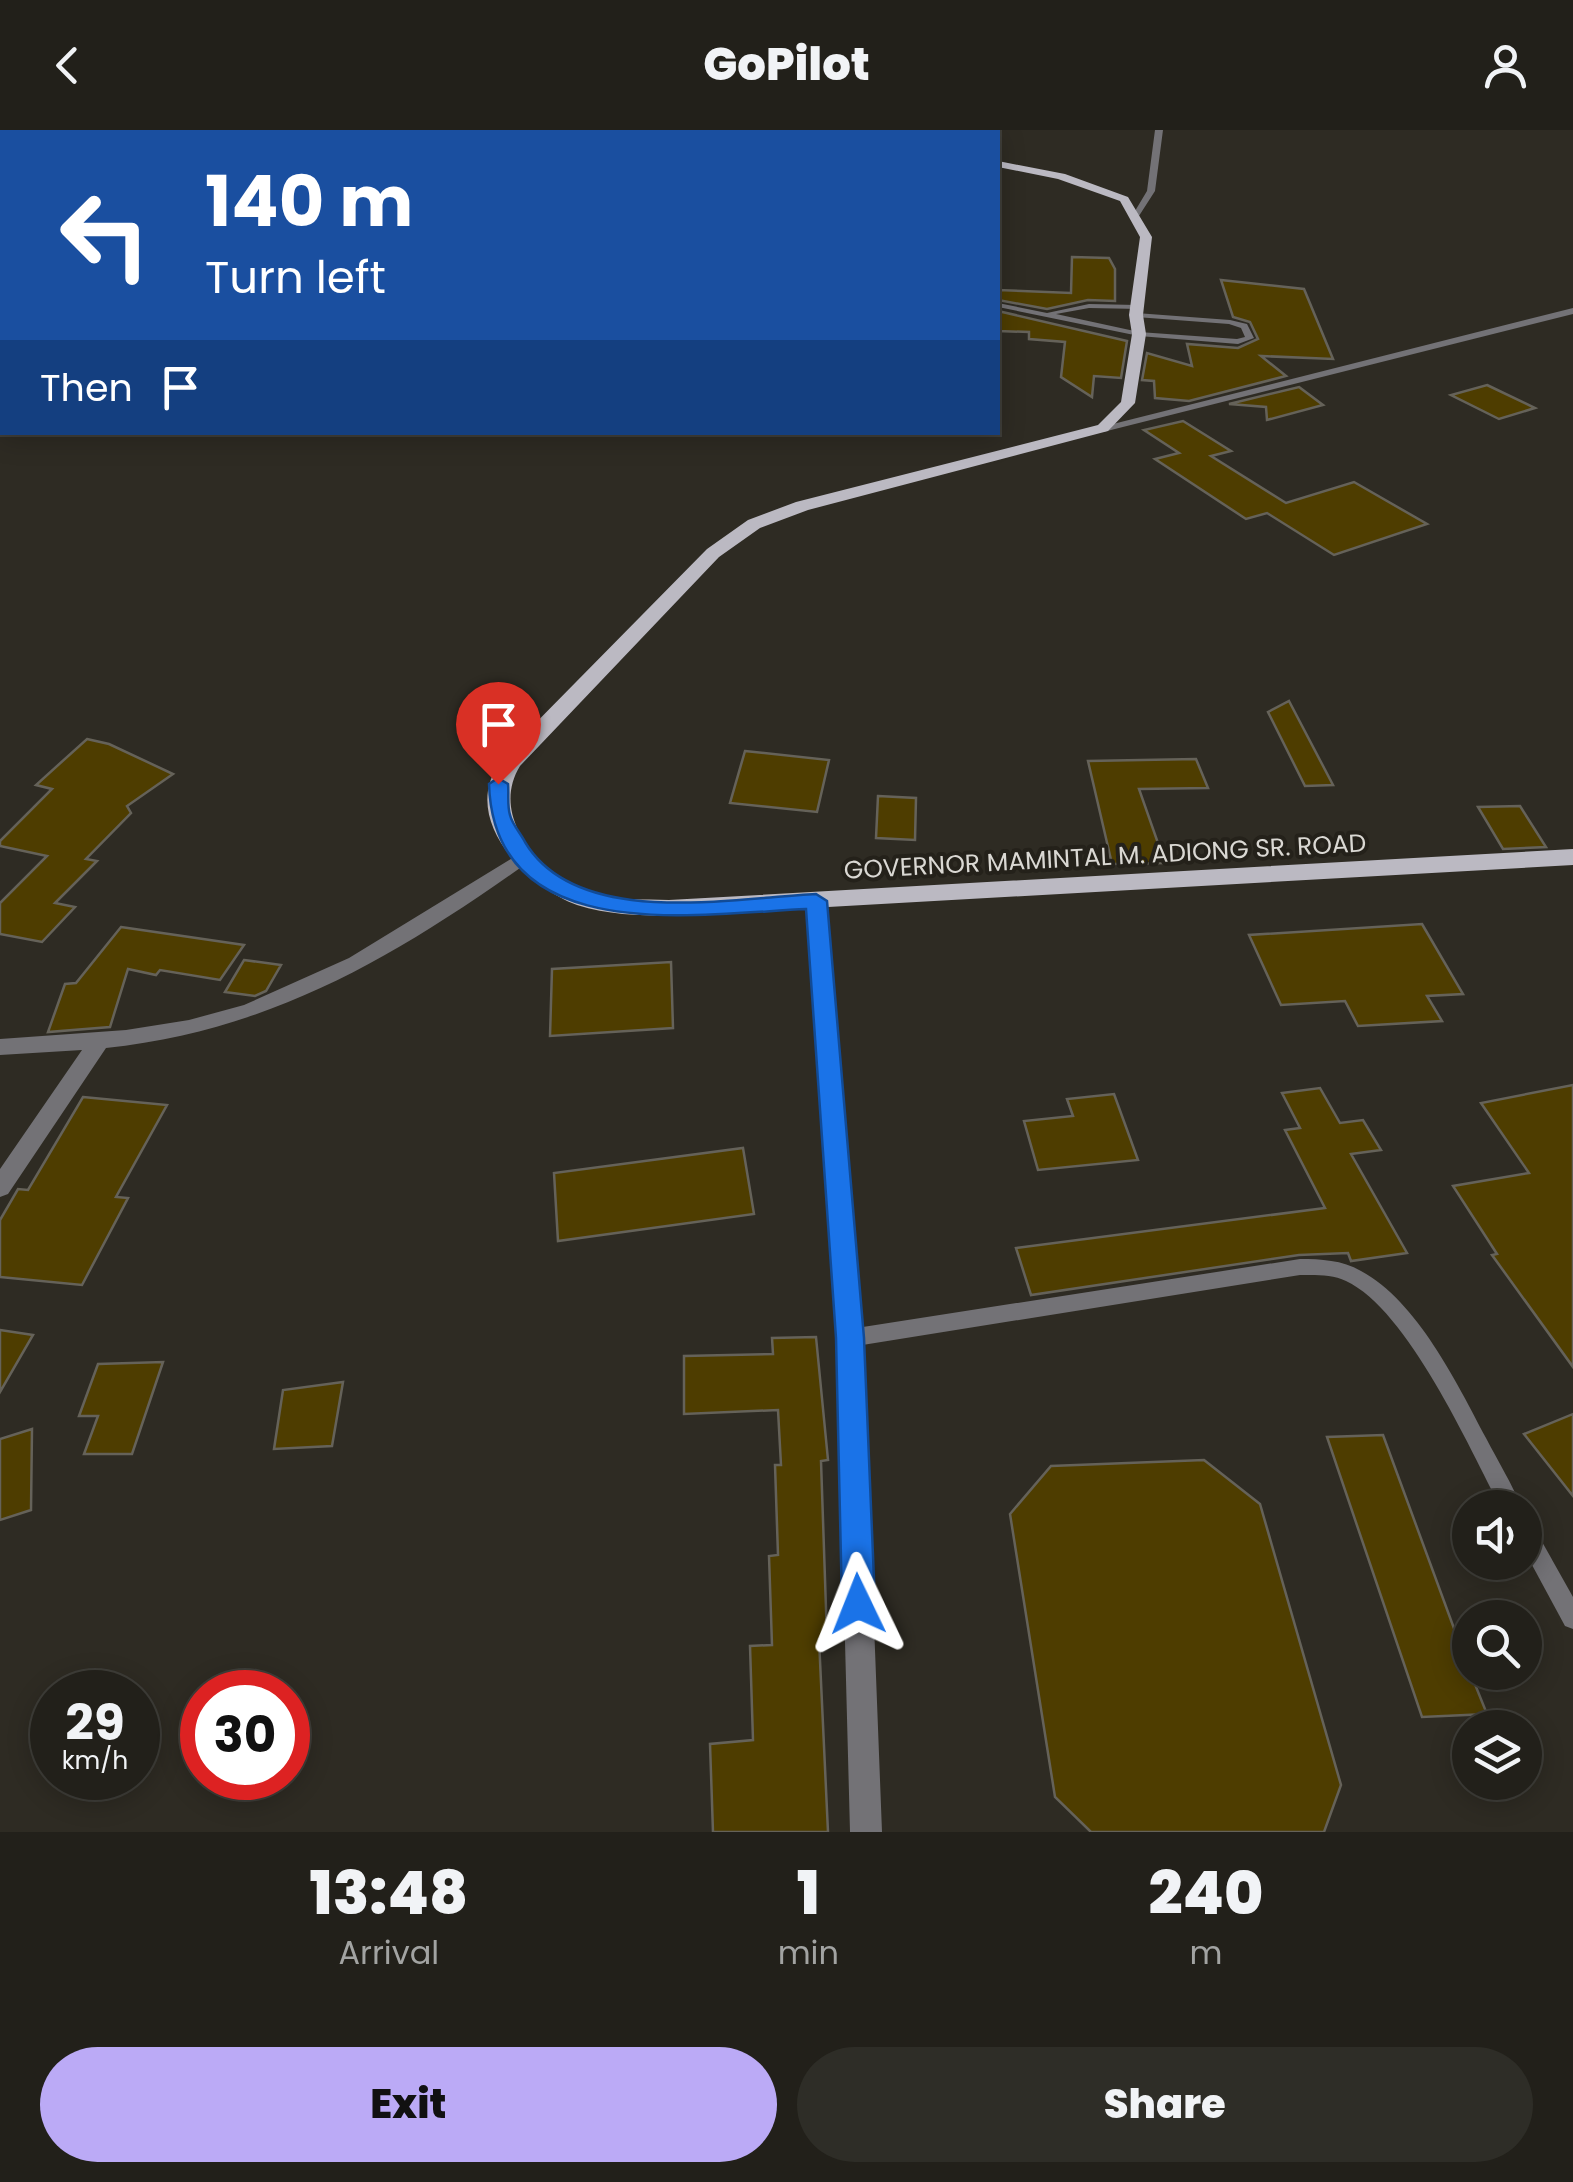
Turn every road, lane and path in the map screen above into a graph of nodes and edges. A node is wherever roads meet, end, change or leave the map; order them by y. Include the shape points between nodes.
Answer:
1 (1159, 130) edge
2 (1000, 164) edge
3 (1137, 216) junction
4 (1000, 305) edge
5 (1136, 311) junction
6 (1573, 311) edge
7 (1044, 314) junction
8 (1139, 334) junction
9 (1104, 428) junction
10 (524, 857) junction
11 (1573, 857) edge
12 (816, 901) junction
13 (98, 1043) junction
14 (0, 1048) edge
15 (0, 1187) edge
16 (850, 1338) junction
17 (1502, 1490) edge
18 (1542, 1562) edge
19 (1573, 1618) edge
20 (866, 1832) edge

1 - 3 street via 1151,191
2 - 3 main road via 1101,188 1124,199
3 - 5 main road via 1146,237
4 - 7 lane
5 - 7 lane via 1089,306
5 - 8 main road
5 - 8 lane via 1230,322 1244,326 1250,338
6 - 9 street
7 - 8 lane
8 - 9 main road via 1128,403
9 - 10 main road, GOVERNOR MAMINTAL M. ADIONG SR. ROAD via 802,506 754,524 713,553 517,754 498,784 500,816
10 - 12 main road, GOVERNOR MAMINTAL M. ADIONG SR. ROAD via 576,896 613,906
10 - 13 street via 390,942 252,1010
11 - 12 main road, GOVERNOR MAMINTAL M. ADIONG SR. ROAD
12 - 16 street
13 - 14 street
13 - 15 street
16 - 17 lane via 1300,1266 1331,1267 1382,1294 1413,1330
16 - 20 street
18 - 19 lane

